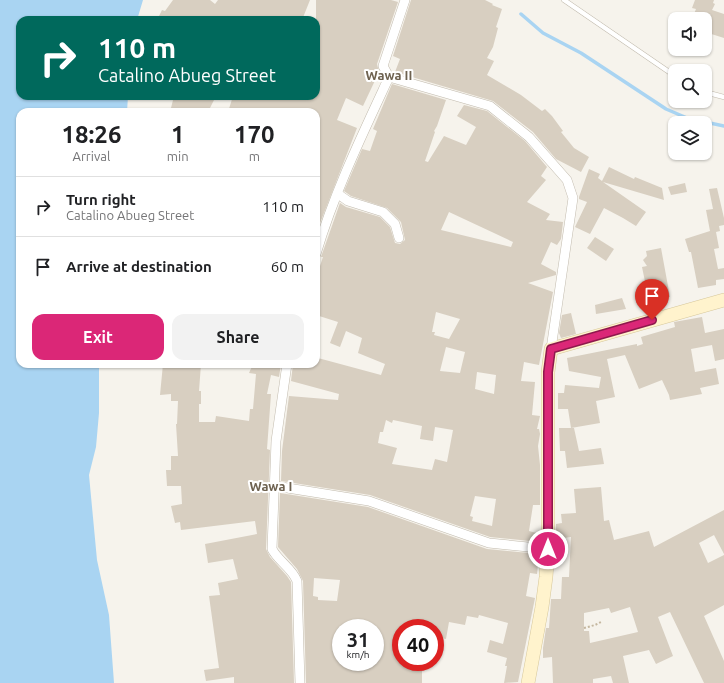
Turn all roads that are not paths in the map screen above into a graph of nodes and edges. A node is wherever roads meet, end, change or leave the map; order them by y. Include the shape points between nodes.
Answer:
1 (405, 0) edge
2 (564, 0) edge
3 (668, 71) edge
4 (389, 77) junction
5 (712, 94) edge
6 (724, 97) edge
7 (338, 194) junction
8 (320, 235) edge
9 (399, 238) dead end
10 (724, 300) edge
11 (551, 349) junction
12 (286, 368) edge
13 (275, 486) junction
14 (548, 549) junction
15 (300, 683) edge
16 (528, 683) edge

1 - 4 street via 383,66
2 - 3 lane
4 - 7 street via 357,145
4 - 11 street via 490,106 529,138 567,180 573,198
5 - 6 lane
7 - 8 street
7 - 9 street via 383,212 395,224
10 - 11 street
11 - 14 street via 548,372
12 - 13 street via 276,441
13 - 14 street via 369,501 490,543
13 - 15 street via 272,549 297,581
14 - 16 street via 543,600

